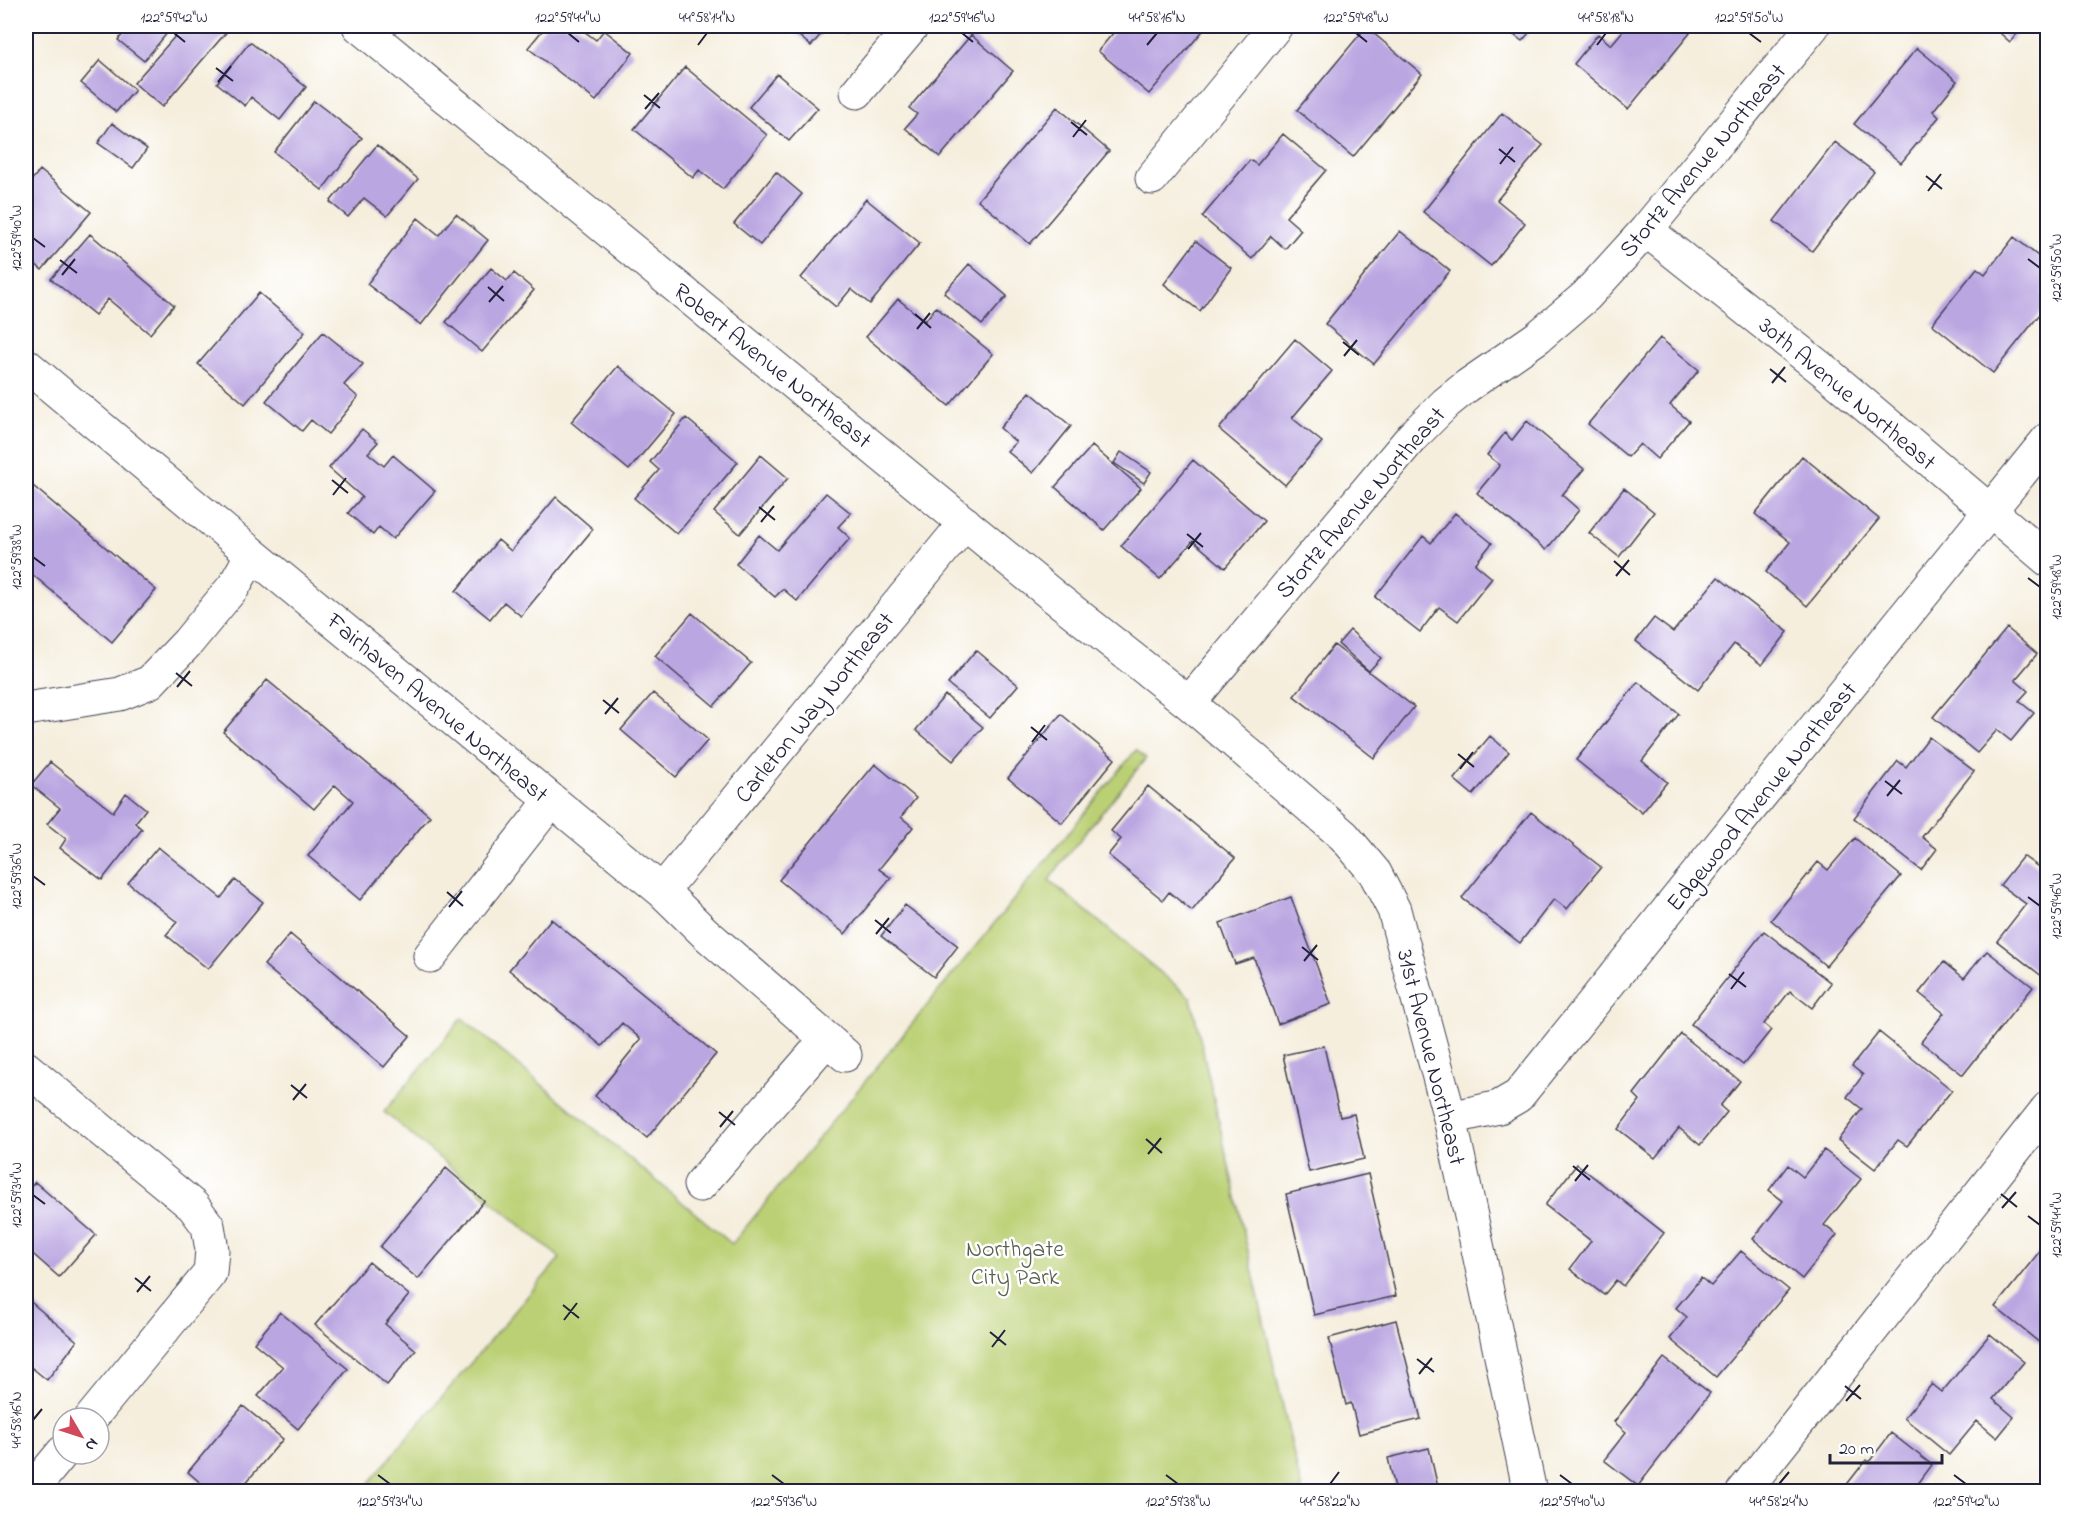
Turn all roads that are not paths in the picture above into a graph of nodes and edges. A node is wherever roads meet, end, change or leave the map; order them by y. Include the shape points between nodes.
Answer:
1 (359, 26) edge
2 (912, 26) edge
3 (1276, 26) edge
4 (1813, 26) edge
5 (857, 92) dead end
6 (1152, 178) dead end
7 (1646, 230) junction
8 (26, 365) edge
9 (2048, 439) edge
10 (1990, 512) junction
11 (965, 523) junction
12 (252, 554) junction
13 (2048, 560) edge
14 (1189, 703) junction
15 (26, 709) edge
16 (551, 801) junction
17 (662, 891) junction
18 (430, 956) dead end
19 (26, 1068) edge
20 (2048, 1108) edge
21 (1450, 1118) junction
22 (700, 1185) dead end
23 (101, 1406) edge
24 (51, 1466) edge
25 (30, 1491) edge
26 (1530, 1491) edge
27 (1743, 1491) edge

1 - 11 street, Robert Avenue Northeast
2 - 5 street
3 - 6 street
4 - 7 street, Stortz Avenue Northeast
7 - 10 street, 30th Avenue Northeast via 1827,373
7 - 14 street, Stortz Avenue Northeast via 1586,296 1460,392 1412,437
8 - 12 street, Fairhaven Avenue Northeast
9 - 10 street, Edgewood Avenue Northeast
10 - 13 street, 30th Avenue Northeast
10 - 21 street, Edgewood Avenue Northeast via 1518,1096 1499,1107
11 - 14 street, Robert Avenue Northeast
11 - 17 street, Carleton Way Northeast
12 - 15 street via 234,586 150,682 120,694
12 - 16 street, Fairhaven Avenue Northeast
14 - 21 street, 31st Avenue Northeast via 1344,836 1375,873 1394,910
16 - 17 street, Fairhaven Avenue Northeast
16 - 18 street
17 - 22 street, Fairhaven Avenue Northeast via 836,1047
19 - 23 street via 193,1206 208,1226 210,1273
20 - 27 street
21 - 26 street, 31st Avenue Northeast
24 - 25 street

